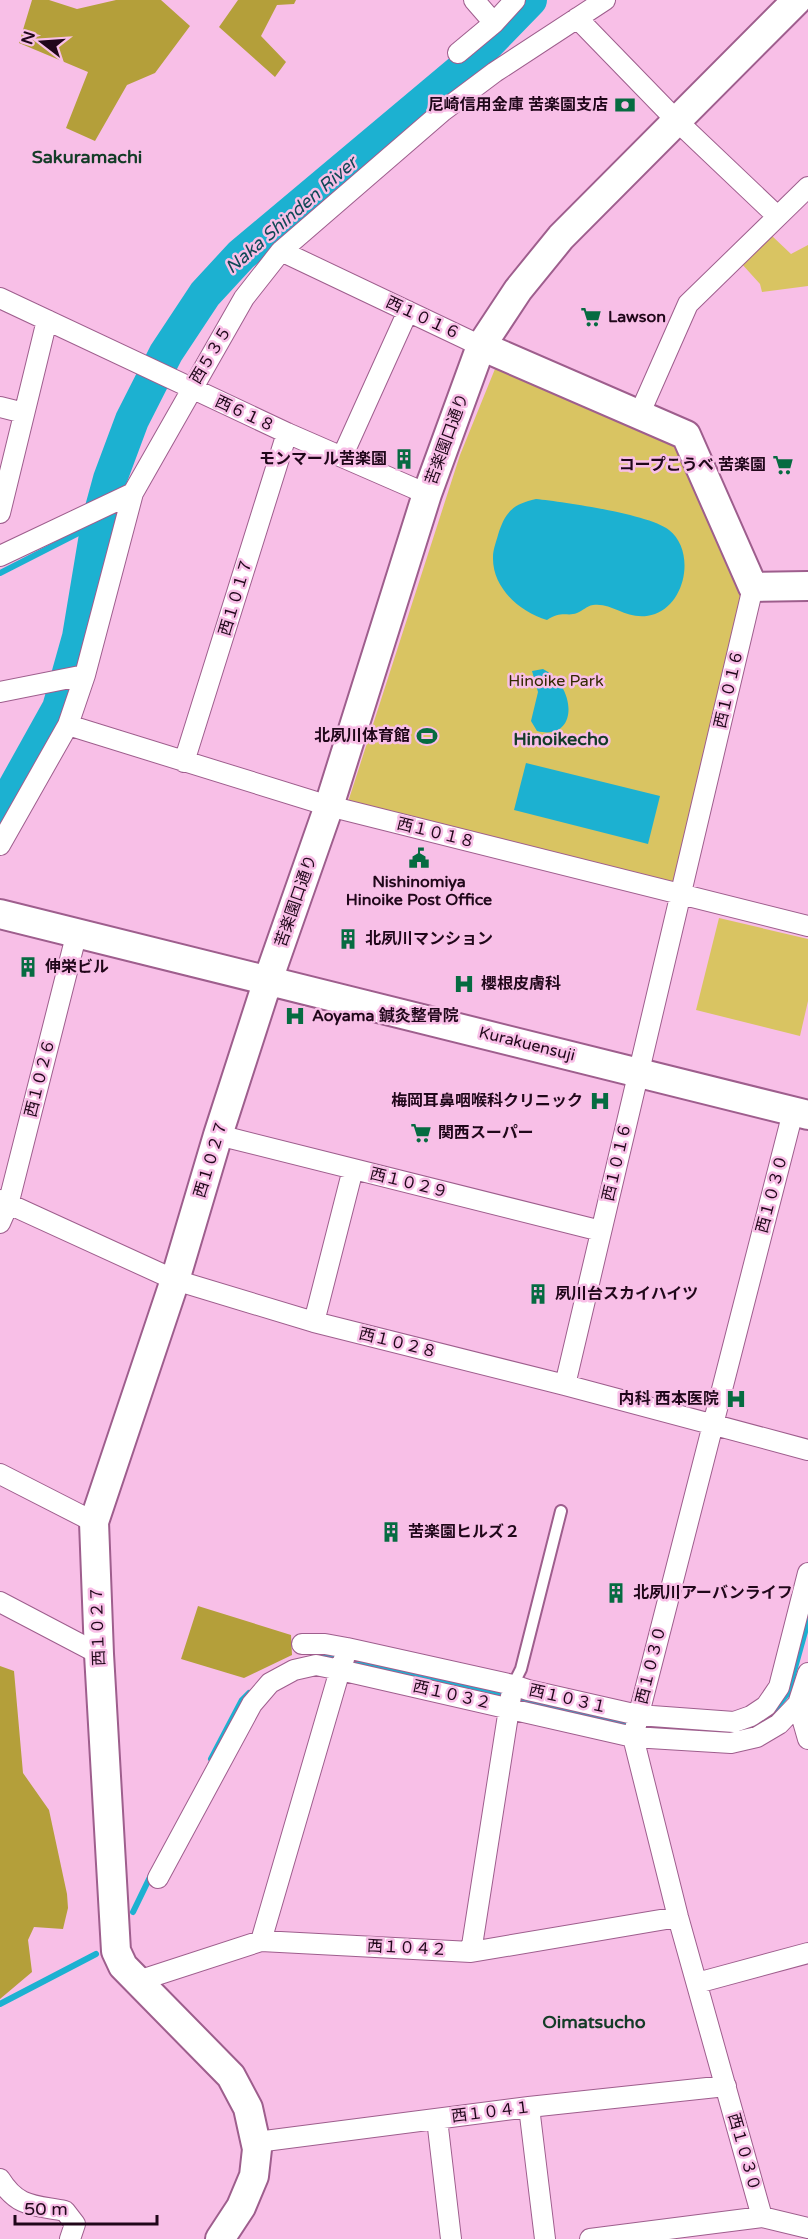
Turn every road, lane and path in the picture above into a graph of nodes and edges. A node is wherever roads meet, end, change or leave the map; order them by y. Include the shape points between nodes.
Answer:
1 (474, 0) edge
2 (515, 0) edge
3 (605, 0) edge
4 (797, 0) edge
5 (577, 18) junction
6 (494, 23) junction
7 (458, 53) dead end
8 (677, 121) junction
9 (808, 187) edge
10 (777, 216) junction
11 (281, 251) junction
12 (0, 298) edge
13 (408, 311) junction
14 (46, 320) junction
15 (481, 346) junction
16 (191, 389) junction
17 (0, 407) edge
18 (24, 413) junction
19 (639, 415) junction
20 (287, 433) junction
21 (342, 457) junction
22 (133, 493) junction
23 (427, 494) junction
24 (0, 513) edge
25 (0, 556) edge
26 (808, 586) edge
27 (753, 587) junction
28 (85, 675) junction
29 (0, 692) edge
30 (68, 725) junction
31 (184, 762) junction
32 (328, 806) junction
33 (0, 845) edge
34 (681, 894) junction
35 (0, 914) edge
36 (808, 926) edge
37 (77, 932) junction
38 (268, 980) junction
39 (639, 1072) junction
40 (801, 1114) edge
41 (218, 1135) junction
42 (353, 1169) junction
43 (4, 1203) edge
44 (0, 1223) edge
45 (601, 1231) junction
46 (176, 1280) junction
47 (314, 1322) junction
48 (565, 1385) junction
49 (712, 1425) junction
50 (808, 1450) edge
51 (0, 1473) edge
52 (561, 1511) dead end
53 (94, 1522) junction
54 (808, 1574) edge
55 (0, 1602) edge
56 (302, 1644) dead end
57 (347, 1648) junction
58 (99, 1654) junction
59 (340, 1670) junction
60 (808, 1673) edge
61 (513, 1685) junction
62 (798, 1704) junction
63 (509, 1708) junction
64 (638, 1715) junction
65 (633, 1737) junction
66 (808, 1739) edge
67 (158, 1878) dead end
68 (678, 1917) junction
69 (261, 1941) junction
70 (471, 1952) junction
71 (808, 1953) edge
72 (138, 1981) junction
73 (697, 1983) junction
74 (726, 2086) junction
75 (529, 2107) junction
76 (437, 2119) junction
77 (257, 2142) junction
78 (0, 2179) edge
79 (762, 2217) junction
80 (808, 2228) edge
81 (70, 2239) edge
82 (220, 2239) edge
83 (451, 2239) edge
84 (545, 2239) edge
85 (590, 2239) edge

1 - 6 street
2 - 6 street
3 - 5 street, 西５３５
4 - 8 street, 苦楽園口通り
5 - 8 street
5 - 11 street, 西５３５ via 443,111
6 - 7 street
8 - 10 street
8 - 15 street, 苦楽園口通り via 561,237 518,290
9 - 10 street
10 - 19 street via 688,304
11 - 13 street, 西１０１６
11 - 16 street, 西５３５ via 244,298
12 - 14 street, 西６１８
13 - 15 street, 西１０１６
13 - 21 street
14 - 16 street, 西６１８
14 - 18 street
15 - 19 street, 西１０１６
15 - 23 street, 苦楽園口通り
16 - 20 street, 西６１８
16 - 22 street, 西５３５
17 - 18 street
18 - 24 street
19 - 27 street, 西１０１６ via 686,435
20 - 21 street, 西６１８
20 - 31 street, 西１０１７
21 - 23 street, 西６１８
22 - 25 street
22 - 28 street, 西５３５
23 - 32 street, 苦楽園口通り
26 - 27 street
27 - 34 street, 西１０１６
28 - 29 street
28 - 30 street, 西５３５
30 - 31 street, 西１０１８
30 - 33 street, 西５３５
31 - 32 street, 西１０１８
32 - 34 street, 西１０１８
32 - 38 street, 苦楽園口通り
34 - 36 street, 西１０１８
34 - 39 street, 西１０１６
35 - 37 street, Kurakuensuji
37 - 38 street, Kurakuensuji
37 - 43 street, 西１０２６
38 - 39 street, Kurakuensuji
38 - 41 street, 西１０２７
39 - 40 street, Kurakuensuji
39 - 45 street, 西１０１６
40 - 49 street, 西１０３０
41 - 42 street, 西１０２９
41 - 46 street, 西１０２７
42 - 45 street, 西１０２９
42 - 47 street
43 - 44 street, 西１０２６
43 - 46 street, 西１０２８
45 - 48 street, 西１０１６
46 - 47 street, 西１０２８
46 - 53 street, 西１０２７
47 - 48 street, 西１０２８
48 - 49 street, 西１０２８
49 - 50 street, 西１０２８
49 - 64 street, 西１０３０
51 - 53 street
52 - 61 lane via 521,1669
53 - 58 street, 西１０２７
54 - 64 street, 西１０３１ via 779,1688 766,1706 734,1722
55 - 58 street
56 - 57 street, 西１０３１
57 - 59 street
57 - 61 street, 西１０３１
58 - 72 street, 西１０２７ via 116,1951 123,1966
59 - 63 street, 西１０３２
59 - 67 street, 西１０３２ via 316,1665 294,1670 270,1683 252,1704
59 - 69 street
60 - 62 street, 西１０３２
61 - 63 street
61 - 64 street, 西１０３１
62 - 65 street, 西１０３２ via 779,1724 757,1737 731,1743
62 - 66 street
63 - 65 street, 西１０３２
63 - 70 street
64 - 65 street, 西１０３０
65 - 68 street, 西１０３０
68 - 70 street, 西１０４２
68 - 73 street, 西１０３０
69 - 70 street, 西１０４２
69 - 72 street, 西１０４２
71 - 73 street
72 - 77 street, 西１０２７ via 231,2076 248,2108
73 - 74 street, 西１０３０
74 - 75 street, 西１０４１
74 - 79 street, 西１０３０
75 - 76 street, 西１０４１
75 - 84 street
76 - 77 street, 西１０４１
76 - 83 street
77 - 82 street, 西１０２７ via 254,2176 241,2207
78 - 81 street via 20,2202 65,2211 75,2224
79 - 80 street
79 - 85 street

